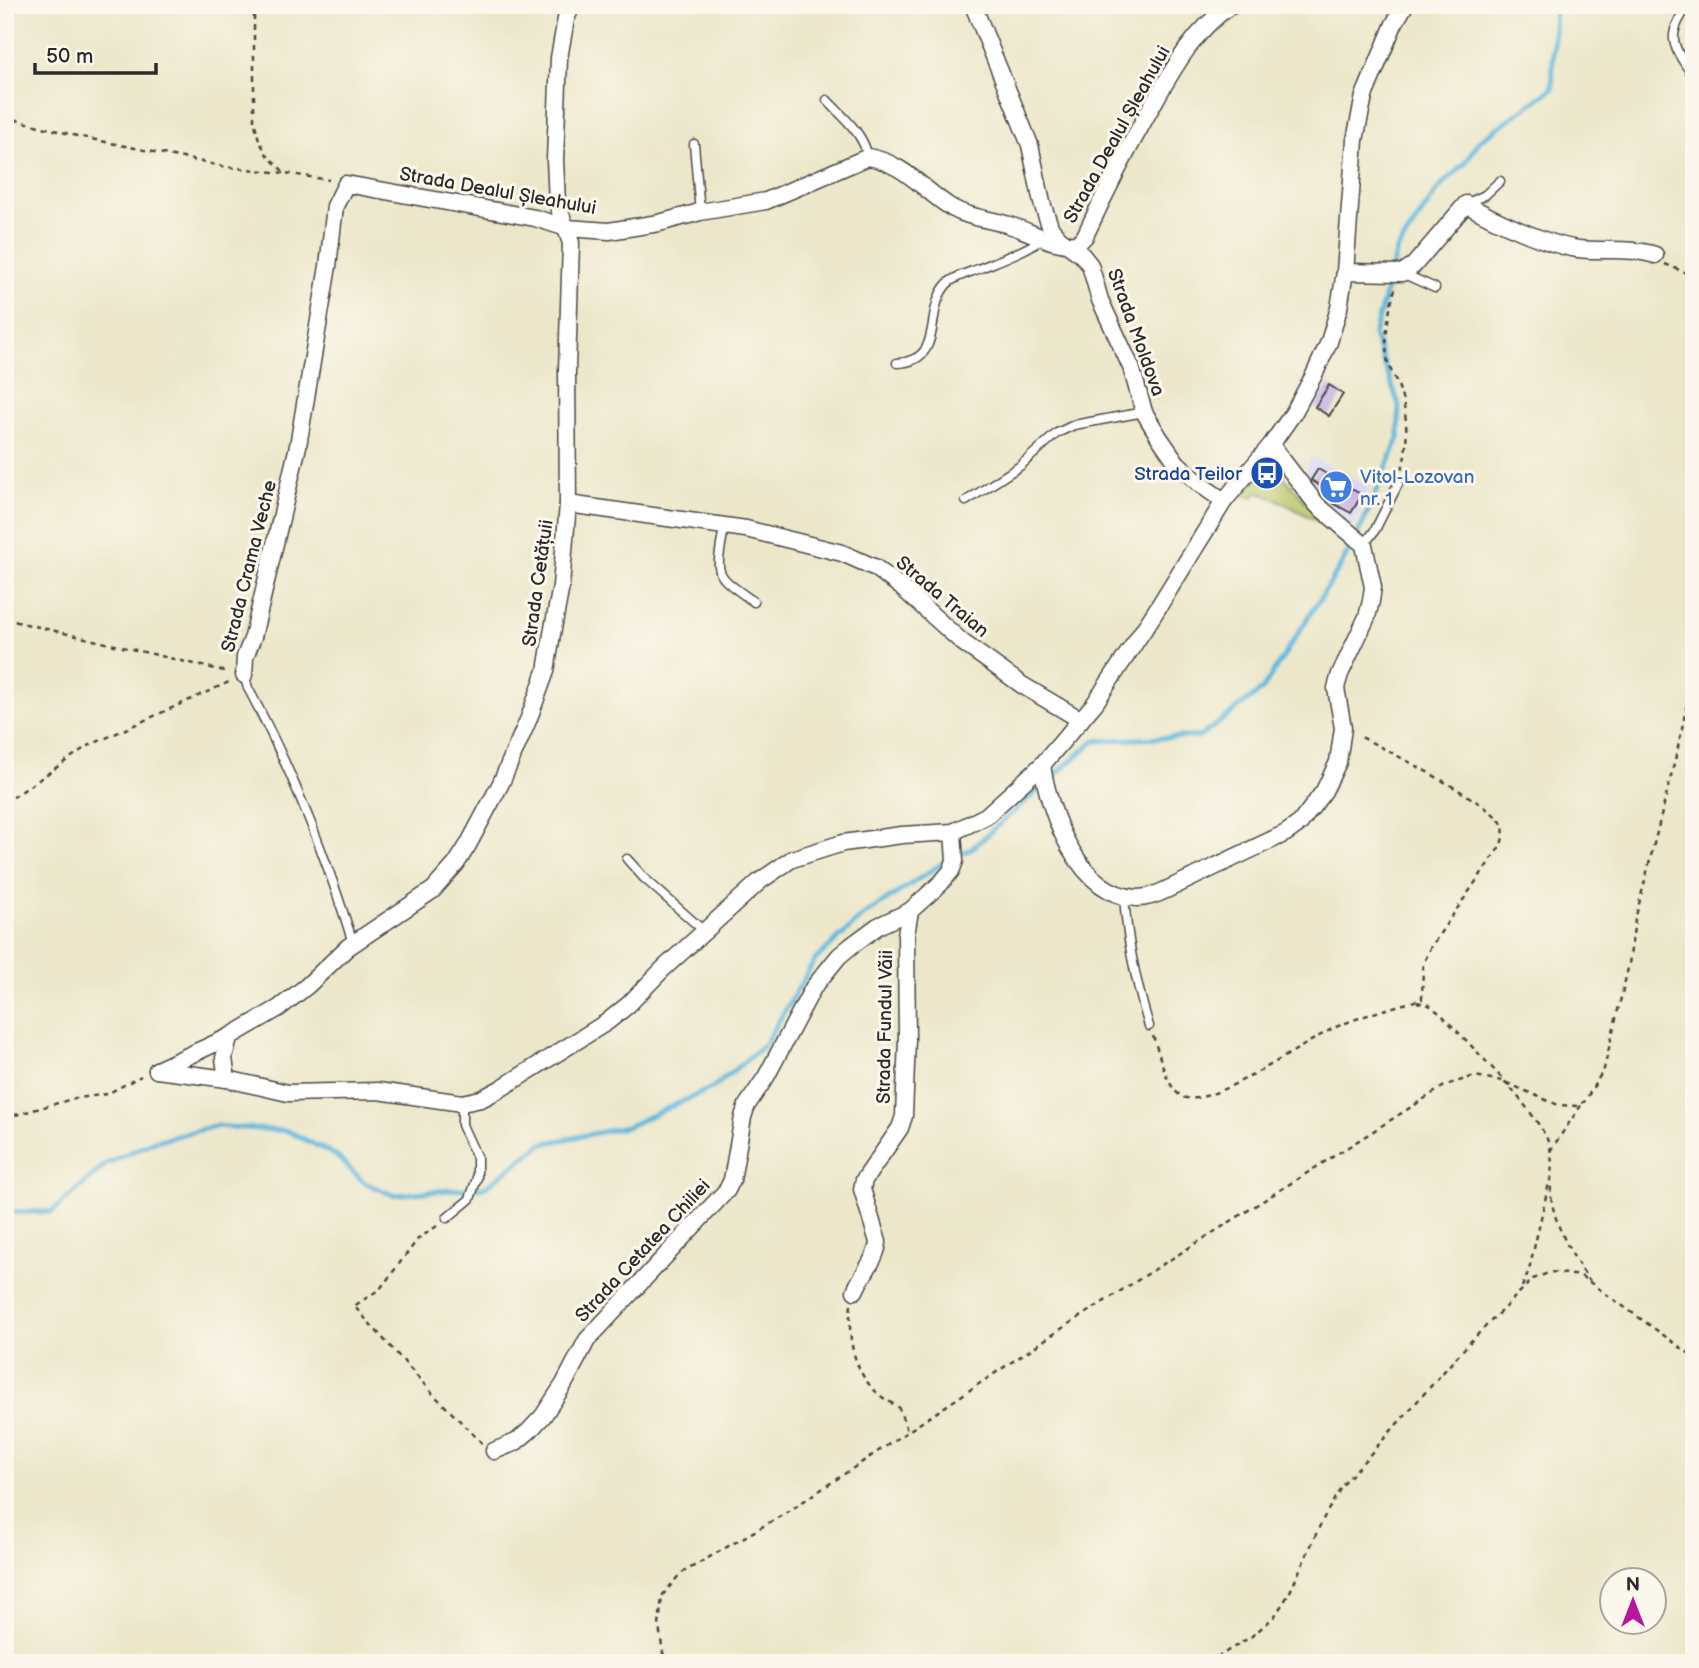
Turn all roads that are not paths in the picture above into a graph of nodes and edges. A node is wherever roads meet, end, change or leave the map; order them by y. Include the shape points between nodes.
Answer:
1 (572, 5) edge
2 (972, 5) edge
3 (1231, 5) edge
4 (1405, 5) edge
5 (1689, 5) edge
6 (1694, 77) edge
7 (827, 100) dead end
8 (694, 144) dead end
9 (868, 157) junction
10 (1500, 181) dead end
11 (346, 184) joint
12 (1466, 204) junction
13 (700, 212) junction
14 (567, 228) junction
15 (1043, 239) junction
16 (1069, 245) junction
17 (1655, 255) road end
18 (1345, 272) junction
19 (1402, 273) junction
20 (1435, 288) dead end
21 (897, 363) dead end
22 (1144, 412) junction
23 (1271, 445) junction
24 (1398, 484) road end
25 (966, 501) dead end
26 (1224, 501) junction
27 (568, 504) junction
28 (724, 527) junction
29 (1364, 545) junction
30 (754, 602) dead end
31 (244, 675) joint
32 (1080, 720) junction
33 (1044, 777) junction
34 (954, 847) junction
35 (627, 859) dead end
36 (1124, 896) junction
37 (911, 911) junction
38 (704, 931) junction
39 (353, 943) junction
40 (1149, 1026) road end
41 (229, 1037) junction
42 (227, 1079) junction
43 (462, 1103) junction
44 (447, 1218) road end
45 (855, 1291) road end
46 (494, 1451) road end

1 - 14 street, Strada Cetățuii via 559,58 555,160 557,203
2 - 16 street, Strada Moldova via 1030,145 1046,218
3 - 16 street, Strada Dealul Șleahului via 1209,22 1181,56 1129,146 1085,236
4 - 18 street via 1364,96 1355,140
5 - 6 lane via 1672,35
7 - 9 lane via 858,133
8 - 13 lane
9 - 13 street, Strada Dealul Șleahului via 766,201
9 - 15 street, Strada Dealul Șleahului via 896,166 952,208
10 - 12 lane
11 - 14 street, Strada Dealul Șleahului via 535,218
11 - 31 street, Strada Crama Veche via 335,206 298,446
12 - 17 street via 1496,220 1575,248
12 - 19 street
13 - 14 street, Strada Dealul Șleahului via 609,231
14 - 27 street, Strada Cetățuii via 572,250
15 - 16 street, Strada Dealul Șleahului
15 - 21 lane via 948,284 922,357
16 - 22 street, Strada Moldova via 1090,265
18 - 19 street
18 - 23 street via 1329,342 1294,412
19 - 20 lane
22 - 25 lane, Strada Moldova via 1073,425
22 - 26 street, Strada Moldova via 1177,463
23 - 26 street
23 - 29 street via 1317,505
24 - 29 lane
26 - 32 street via 1134,645
27 - 28 street, Strada Traian
27 - 39 street, Strada Cetățuii via 561,586 545,671 501,783 456,864 433,890
28 - 30 lane via 717,564 720,573
28 - 32 street, Strada Traian via 842,552 876,568 962,642
29 - 36 street via 1373,587 1367,617 1336,688 1343,728 1338,762 1307,814 1264,845 1151,896
31 - 39 lane, Strada Crama Veche via 341,903
32 - 33 street
33 - 34 street via 986,816
33 - 36 street via 1059,829 1079,862
34 - 37 street, Strada Cetatea Chiliei via 951,871
34 - 38 street via 902,835 843,843 792,859
35 - 38 lane
36 - 40 lane via 1136,982
37 - 45 street, Strada Fundul Văii via 906,935 904,1116 862,1189 878,1242
37 - 46 street, Strada Cetatea Chiliei via 864,936 839,956 813,988 747,1105 727,1191 587,1340 543,1416 516,1442
38 - 43 street via 607,1022 500,1090
39 - 41 street, Strada Cetățuii via 288,1001
41 - 42 street via 224,1058
41 - 42 street, Strada Cetățuii via 157,1070
42 - 43 street via 288,1093 378,1091
43 - 44 lane via 462,1125 477,1158 477,1178 470,1199

